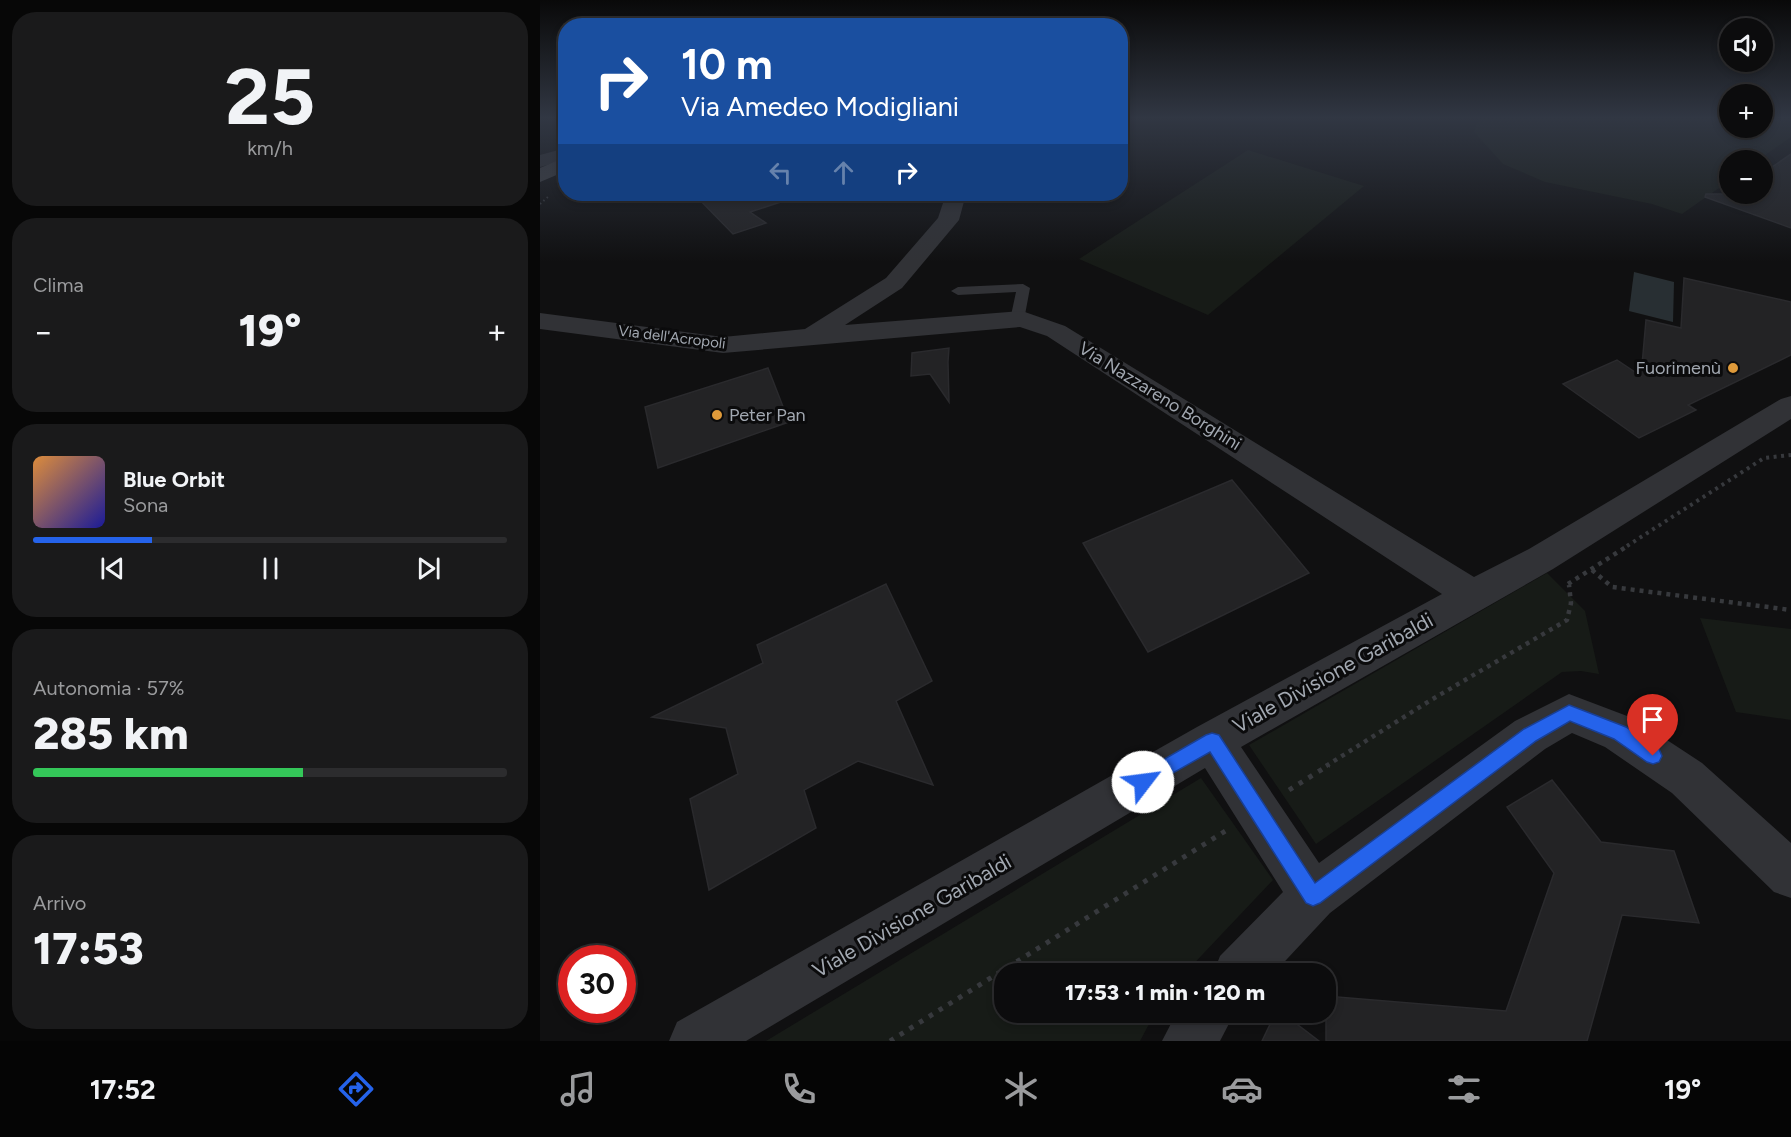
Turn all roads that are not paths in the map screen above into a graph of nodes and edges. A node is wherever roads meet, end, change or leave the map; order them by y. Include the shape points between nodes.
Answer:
1 (558, 167) edge
2 (540, 176) edge
3 (954, 201) edge
4 (958, 291) dead end
5 (1020, 319) junction
6 (540, 321) edge
7 (811, 336) junction
8 (1775, 422) edge
9 (1473, 595) junction
10 (1212, 741) junction
11 (1791, 875) edge
12 (1313, 896) junction
13 (1249, 963) edge
14 (1201, 1023) edge
15 (696, 1041) edge
16 (1189, 1041) edge

1 - 2 main road
3 - 7 street, Via dell'Acropoli via 948,220 894,283
4 - 5 lane via 1023,288
5 - 7 street, Via Nazzareno Borghini
5 - 9 street, Via Nazzareno Borghini via 1056,331
6 - 7 street, Via dell'Acropoli via 723,345
8 - 9 street, Viale Divisione Garibaldi
9 - 10 street, Viale Divisione Garibaldi
10 - 12 street
10 - 15 street, Viale Divisione Garibaldi
11 - 12 street via 1687,778 1620,733 1569,713 1530,735
12 - 13 street
14 - 16 street

